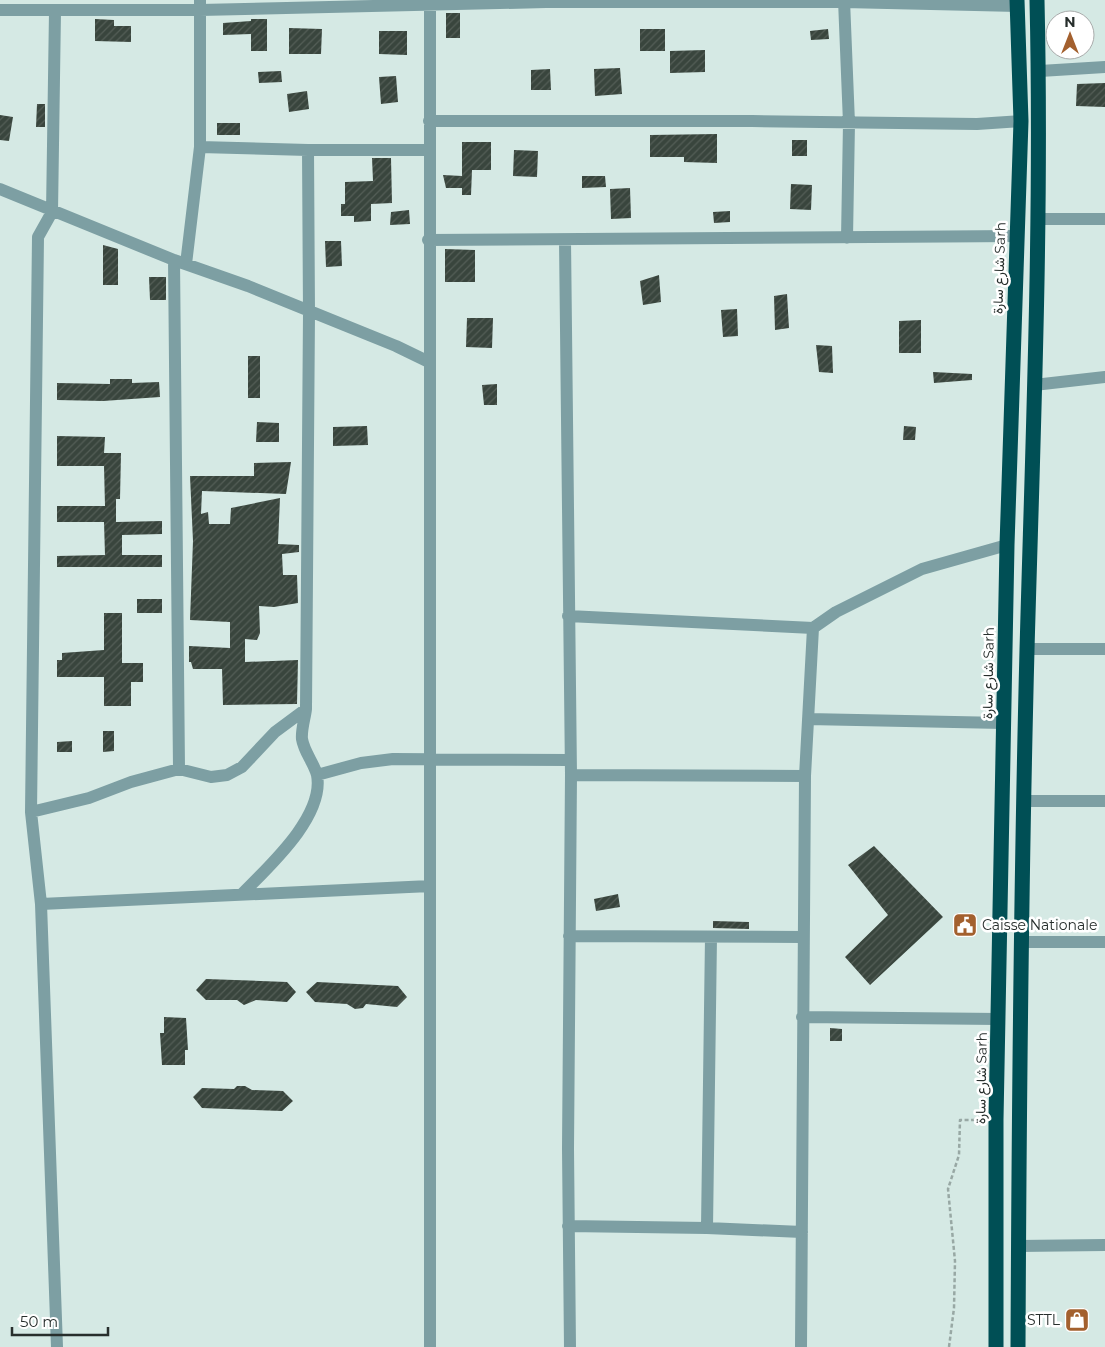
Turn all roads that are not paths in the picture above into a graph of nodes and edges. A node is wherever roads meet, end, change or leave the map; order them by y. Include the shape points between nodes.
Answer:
1 (1038, 0) edge
2 (546, 1) edge
3 (844, 1) edge
4 (668, 2) edge
5 (430, 3) edge
6 (1018, 3) edge
7 (200, 5) edge
8 (0, 10) edge
9 (55, 11) junction
10 (1105, 66) edge
11 (1040, 71) junction
12 (429, 121) junction
13 (1020, 121) junction
14 (849, 123) junction
15 (200, 147) junction
16 (308, 150) junction
17 (428, 150) junction
18 (0, 189) edge
19 (52, 212) junction
20 (1039, 219) junction
21 (1105, 219) edge
22 (1017, 236) junction
23 (847, 238) junction
24 (428, 240) junction
25 (565, 240) junction
26 (174, 260) junction
27 (186, 264) junction
28 (309, 313) junction
29 (429, 362) junction
30 (1105, 377) edge
31 (1034, 385) junction
32 (1007, 545) junction
33 (568, 616) junction
34 (813, 628) junction
35 (1027, 649) junction
36 (1105, 649) edge
37 (306, 708) junction
38 (808, 719) junction
39 (1003, 722) junction
40 (430, 760) junction
41 (570, 760) junction
42 (179, 769) junction
43 (317, 775) junction
44 (571, 775) junction
45 (805, 776) junction
46 (1024, 801) junction
47 (1105, 801) edge
48 (31, 812) junction
49 (430, 886) junction
50 (241, 895) junction
51 (41, 904) junction
52 (569, 936) junction
53 (711, 937) junction
54 (803, 938) junction
55 (1023, 942) junction
56 (1105, 942) edge
57 (802, 1017) junction
58 (998, 1018) junction
59 (568, 1226) junction
60 (707, 1228) junction
61 (802, 1232) junction
62 (1105, 1245) edge
63 (1018, 1246) junction
64 (57, 1347) edge
65 (430, 1347) edge
66 (570, 1347) edge
67 (801, 1347) edge
68 (996, 1347) edge
69 (1018, 1347) edge

1 - 11 highway
2 - 4 street
2 - 5 street
3 - 4 street
3 - 6 street
3 - 14 street
5 - 7 street
5 - 12 street
6 - 13 highway, شارع سارة Sarh
7 - 9 street
7 - 15 street
8 - 9 street
9 - 19 street
10 - 11 street
11 - 20 highway
12 - 14 street
12 - 17 street
13 - 14 street
13 - 22 highway, شارع سارة Sarh
14 - 23 street
15 - 16 street
15 - 27 street
16 - 17 street
16 - 28 street
17 - 24 street
18 - 19 street
19 - 26 street
19 - 48 street via 38,237
20 - 21 street
20 - 31 highway
22 - 23 street
22 - 32 highway, شارع سارة Sarh
23 - 25 street
24 - 25 street
24 - 29 street
25 - 33 street
26 - 27 street
26 - 42 street
27 - 28 street via 248,286
28 - 29 street
28 - 37 street
29 - 40 street
30 - 31 street
31 - 35 highway
32 - 34 street via 922,569 843,608
32 - 39 highway, شارع سارة Sarh
33 - 34 street
33 - 41 street
34 - 38 street
35 - 36 street
35 - 46 highway
37 - 42 street via 275,732 242,767 227,775 211,777
37 - 43 street via 302,739
38 - 39 street
38 - 45 street
39 - 58 highway, شارع سارة Sarh
40 - 41 street
40 - 43 street via 361,764
40 - 49 street
41 - 44 street
42 - 48 street via 89,798
43 - 50 street via 315,796 307,818 274,861
44 - 45 street
44 - 52 street
45 - 54 street
46 - 47 street
46 - 55 highway
48 - 51 street
49 - 50 street
49 - 65 street
50 - 51 street
51 - 64 street
52 - 53 street
52 - 59 street
53 - 54 street
53 - 60 street
54 - 57 street
55 - 56 street
55 - 63 highway
57 - 58 street
57 - 61 street
58 - 68 highway, شارع سارة Sarh
59 - 60 street
59 - 66 street
60 - 61 street
61 - 67 street
62 - 63 street
63 - 69 highway

